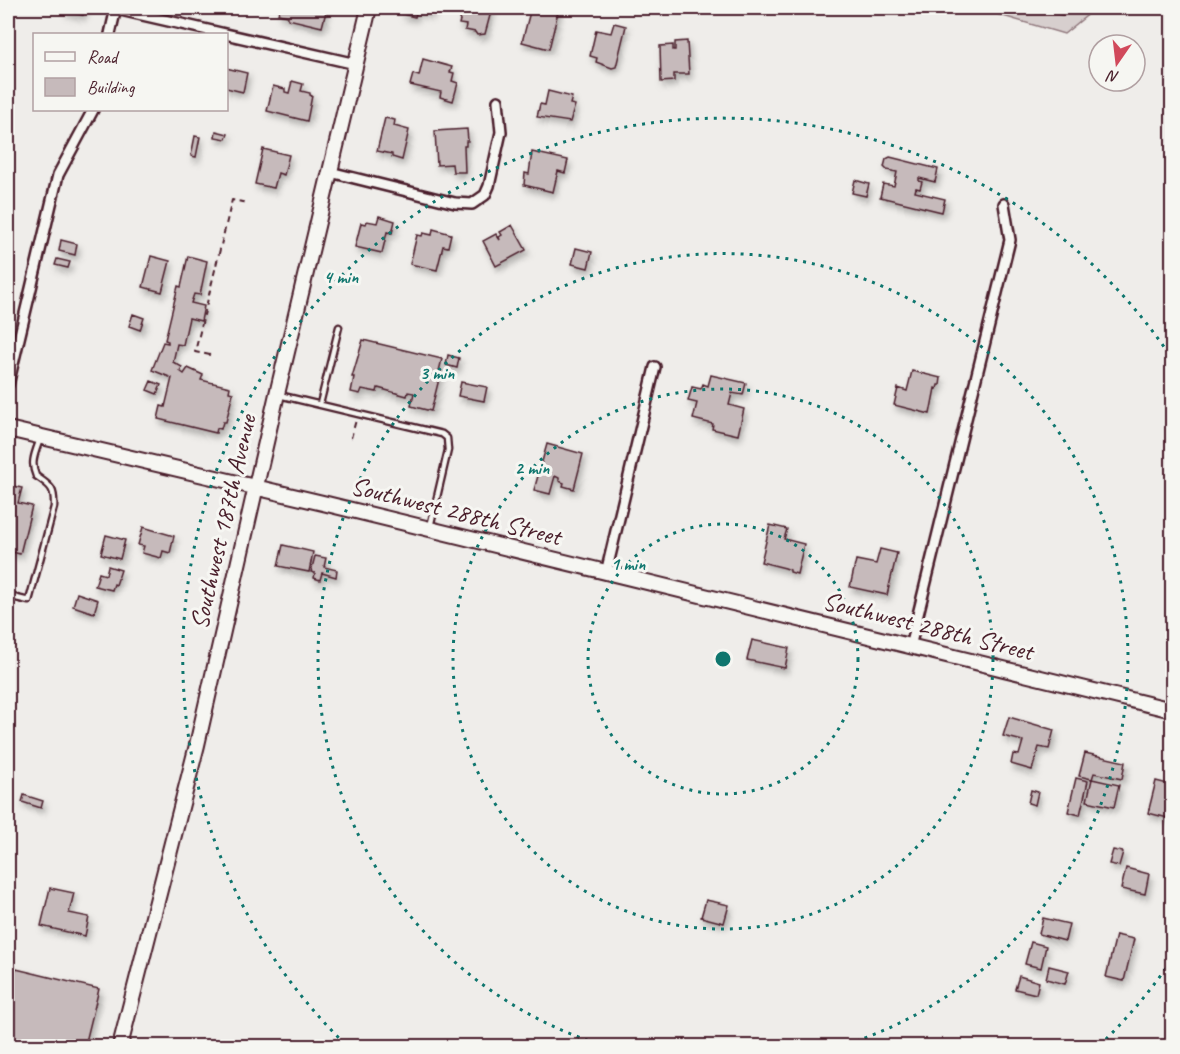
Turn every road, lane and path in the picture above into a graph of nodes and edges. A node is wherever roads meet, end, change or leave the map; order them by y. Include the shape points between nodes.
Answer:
1 (116, 8) edge
2 (369, 8) edge
3 (1038, 8) edge
4 (1161, 8) edge
5 (1067, 9) dead end
6 (1173, 10) edge
7 (110, 33) edge
8 (223, 33) edge
9 (228, 34) edge
10 (356, 64) junction
11 (498, 101) dead end
12 (92, 111) edge
13 (330, 172) junction
14 (247, 204) dead end
15 (1004, 204) dead end
16 (339, 327) dead end
17 (210, 355) dead end
18 (655, 367) dead end
19 (8, 385) edge
20 (277, 394) junction
21 (320, 404) junction
22 (358, 413) junction
23 (8, 429) edge
24 (40, 436) junction
25 (351, 438) dead end
26 (255, 488) junction
27 (430, 529) junction
28 (606, 573) junction
29 (8, 596) edge
30 (910, 647) junction
31 (1173, 710) edge
32 (120, 1047) edge

1 - 7 street
1 - 8 street
2 - 10 street, Southwest 187th Avenue
3 - 5 lane
4 - 6 path
9 - 10 street
10 - 13 street, Southwest 187th Avenue
11 - 13 street via 501,132 489,186 485,195 472,204
12 - 19 street via 58,175
13 - 20 street, Southwest 187th Avenue
14 - 17 path via 232,200 195,352
15 - 30 street via 1010,240
16 - 21 lane
18 - 28 street
20 - 21 lane
20 - 26 street, Southwest 187th Avenue
21 - 22 lane
22 - 25 path
22 - 27 lane via 447,438 448,450
23 - 24 street, Southwest 288th Street
24 - 26 street, Southwest 288th Street
24 - 29 lane via 33,469 54,492 54,507 29,601
26 - 27 street, Southwest 288th Street
26 - 32 street, Southwest 187th Avenue via 197,745
27 - 28 street, Southwest 288th Street
28 - 30 street, Southwest 288th Street
30 - 31 street, Southwest 288th Street

